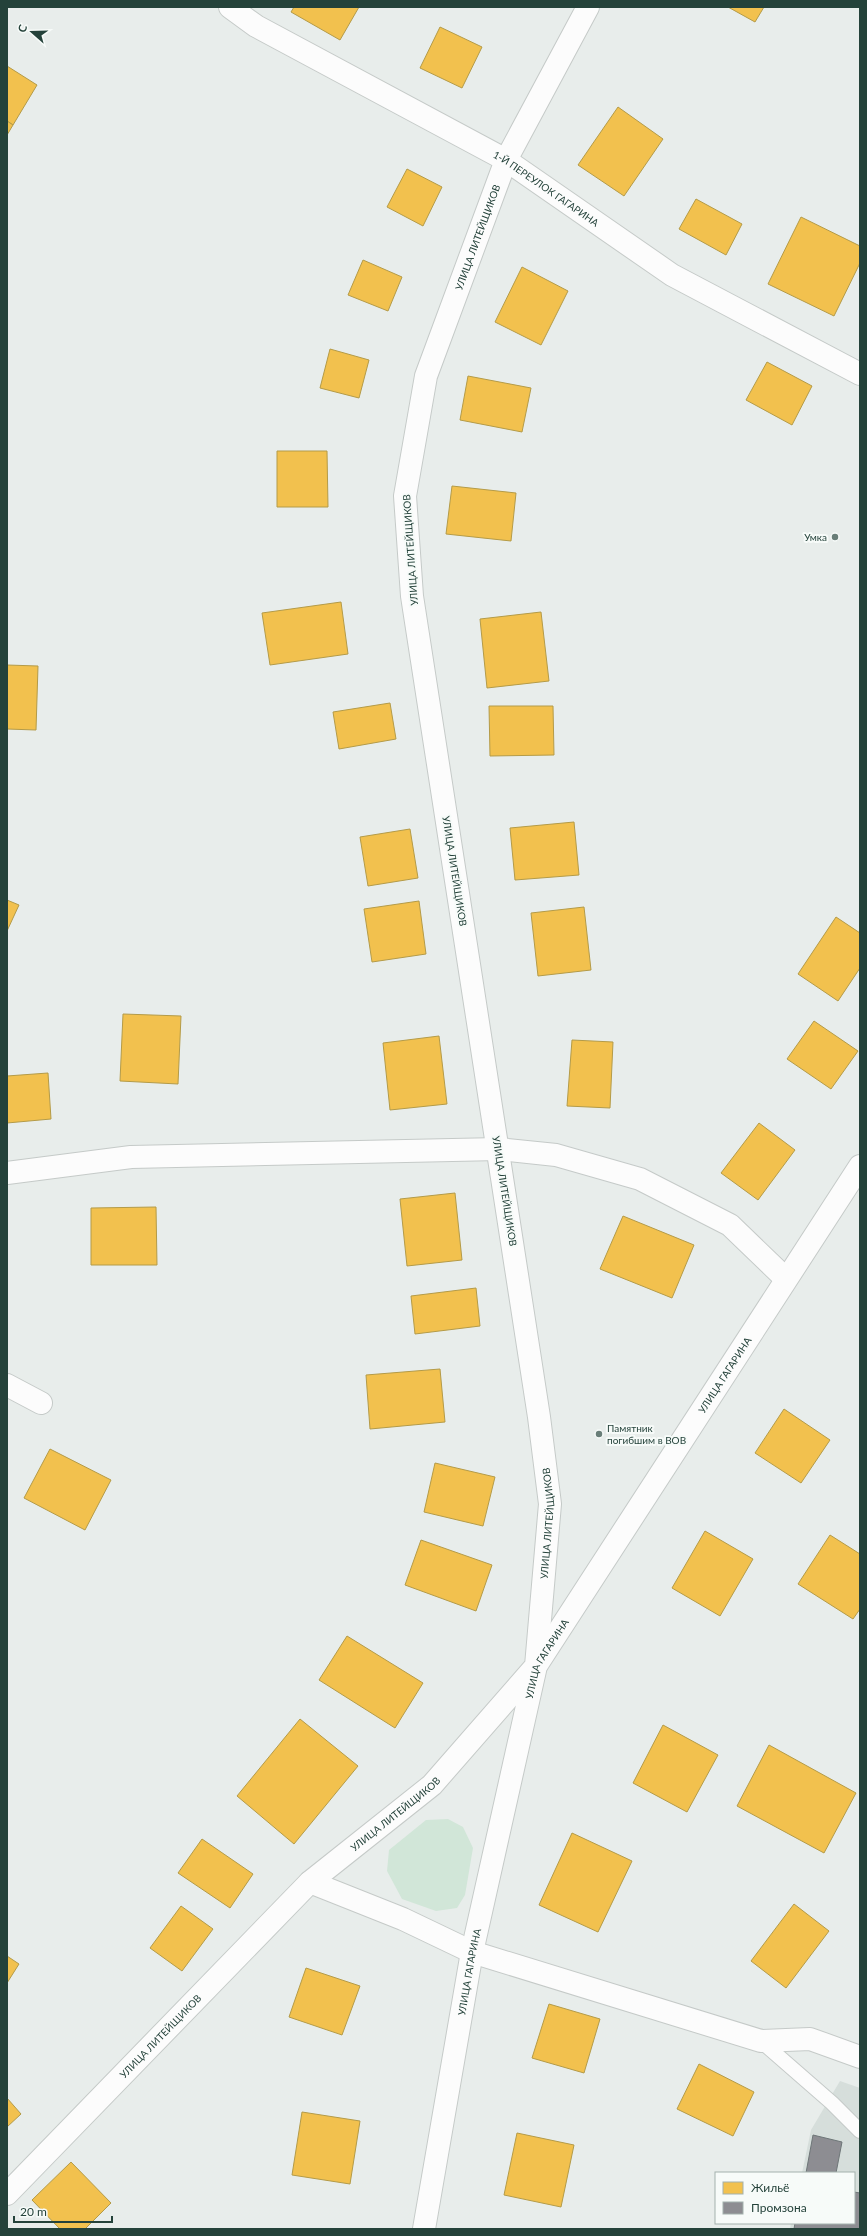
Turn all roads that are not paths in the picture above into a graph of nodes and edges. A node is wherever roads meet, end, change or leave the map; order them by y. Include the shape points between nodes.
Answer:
1 (230, 7) edge
2 (588, 7) edge
3 (506, 160) junction
4 (860, 374) edge
5 (499, 1149) junction
6 (860, 1166) edge
7 (7, 1173) edge
8 (786, 1279) junction
9 (7, 1385) edge
10 (41, 1403) dead end
11 (536, 1666) junction
12 (310, 1882) junction
13 (472, 1952) junction
14 (761, 2041) junction
15 (860, 2057) edge
16 (860, 2131) edge
17 (7, 2194) edge
18 (424, 2229) edge

1 - 3 street, 1-Й ПЕРЕУЛОК ГАГАРИНА via 256,26
2 - 3 street, УЛИЦА ЛИТЕЙЩИКОВ
3 - 4 street, 1-Й ПЕРЕУЛОК ГАГАРИНА via 672,274
3 - 5 street, УЛИЦА ЛИТЕЙЩИКОВ via 426,376 404,496 412,596
5 - 7 street via 131,1157
5 - 8 street via 556,1155 640,1179 730,1225
5 - 11 street, УЛИЦА ЛИТЕЙЩИКОВ via 550,1504
6 - 8 street, УЛИЦА ГАГАРИНА
8 - 11 street, УЛИЦА ГАГАРИНА
9 - 10 street
11 - 12 street, УЛИЦА ЛИТЕЙЩИКОВ via 432,1785
11 - 13 street, УЛИЦА ГАГАРИНА
12 - 13 street via 403,1919
12 - 17 street, УЛИЦА ЛИТЕЙЩИКОВ
13 - 14 street
13 - 18 street, УЛИЦА ГАГАРИНА
14 - 15 street via 810,2039
14 - 16 lane

